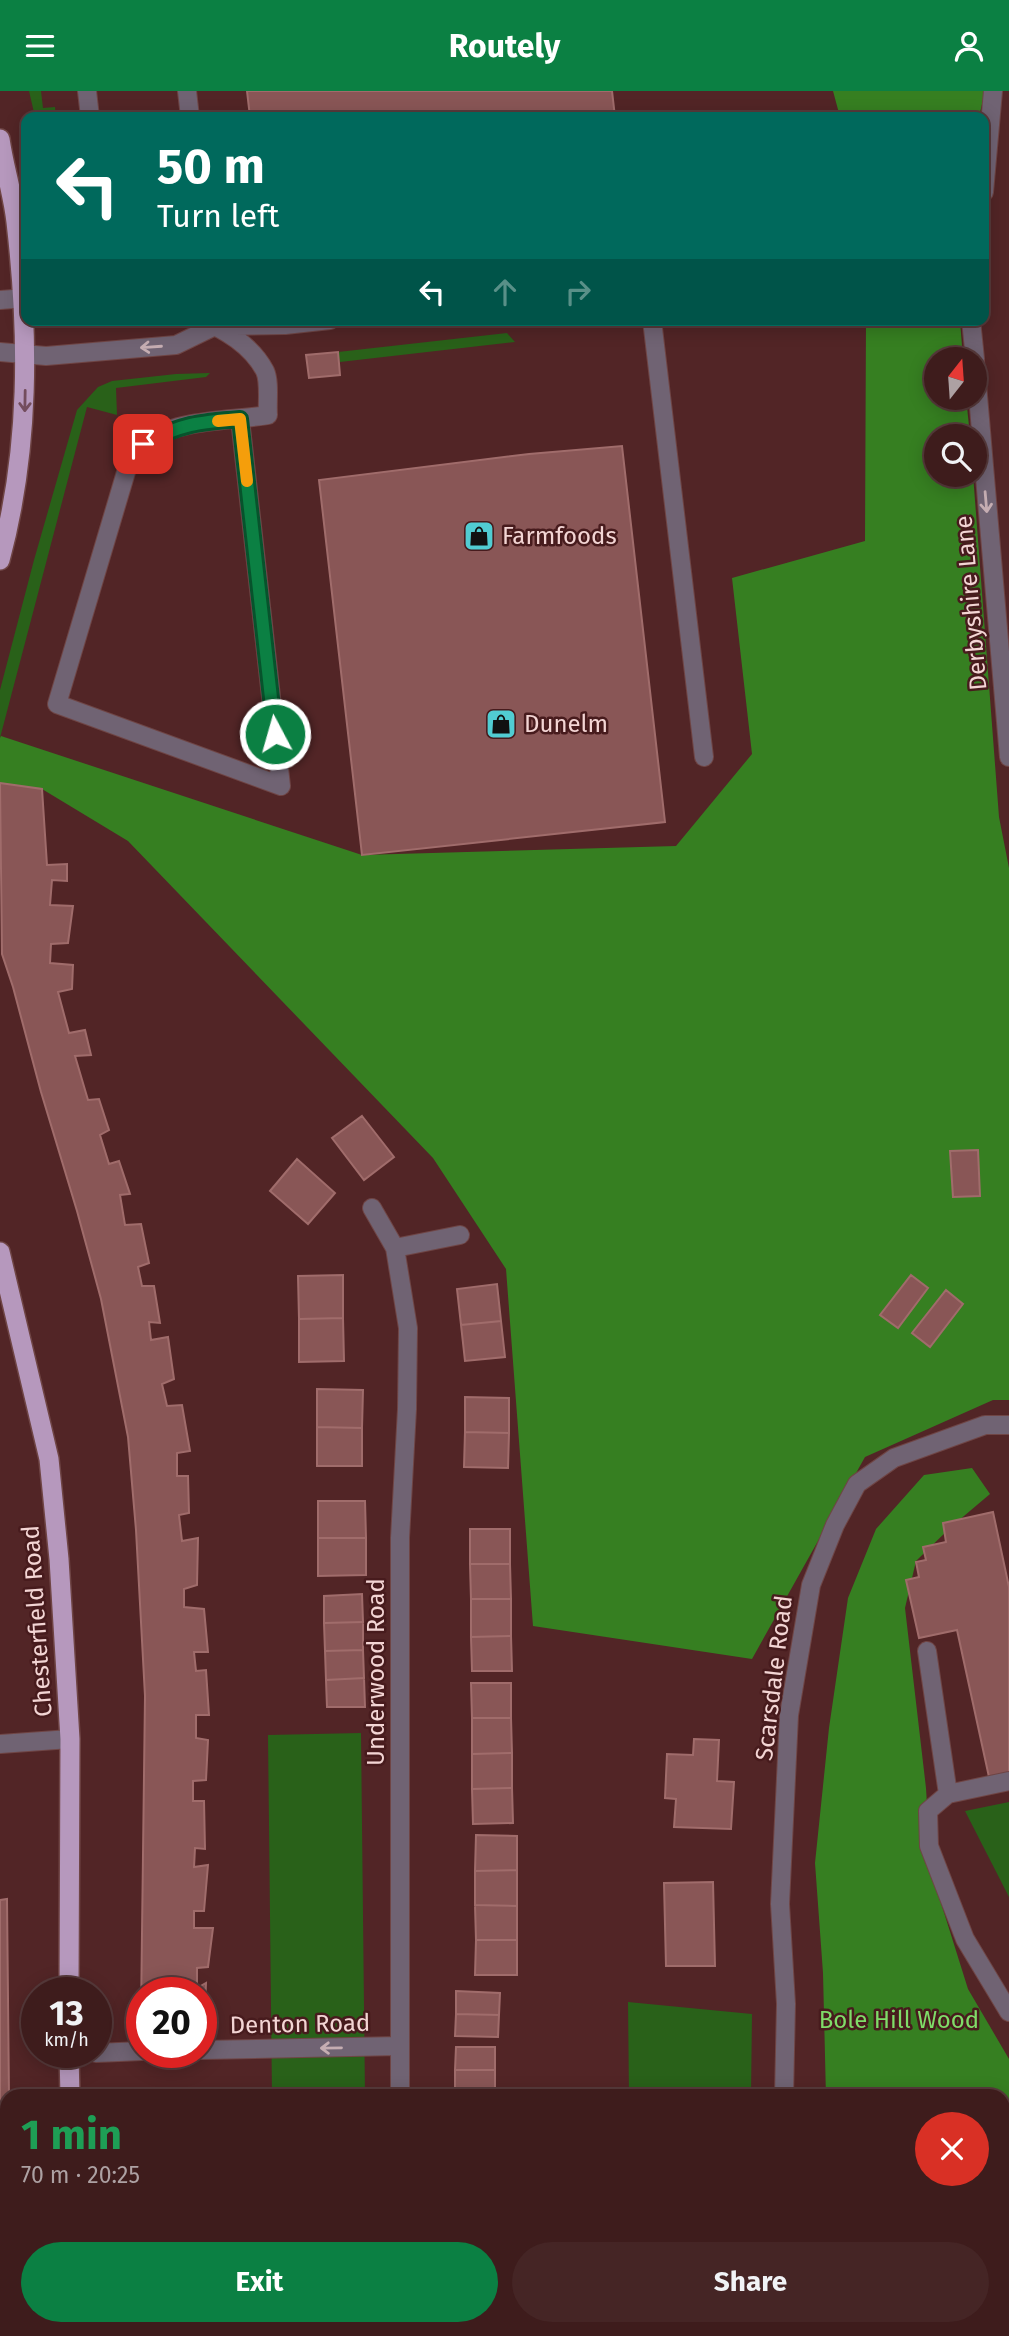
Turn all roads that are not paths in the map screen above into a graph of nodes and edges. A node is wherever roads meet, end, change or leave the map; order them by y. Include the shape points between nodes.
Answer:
1 (88, 91) edge
2 (187, 91) edge
3 (993, 91) edge
4 (90, 112) edge
5 (189, 112) edge
6 (989, 136) edge
7 (0, 139) edge
8 (21, 268) edge
9 (21, 298) edge
10 (0, 300) edge
11 (24, 326) edge
12 (204, 326) edge
13 (216, 326) edge
14 (653, 326) edge
15 (972, 326) edge
16 (974, 347) edge
17 (0, 352) edge
18 (25, 355) junction
19 (979, 410) edge
20 (240, 419) junction
21 (0, 560) edge
22 (704, 757) dead end
23 (1009, 757) edge
24 (372, 1208) dead end
25 (460, 1235) dead end
26 (396, 1248) junction
27 (0, 1252) edge
28 (1009, 1425) edge
29 (927, 1651) dead end
30 (70, 1739) junction
31 (0, 1744) edge
32 (1009, 1781) edge
33 (948, 1794) junction
34 (69, 1977) edge
35 (1009, 2012) edge
36 (399, 2046) junction
37 (217, 2050) edge
38 (69, 2068) edge
39 (70, 2089) edge
40 (400, 2089) edge
41 (784, 2089) edge

1 - 4 street
2 - 5 street
3 - 6 street
7 - 8 highway
9 - 10 street
11 - 18 highway
12 -> 18 street via 176,345
13 - 20 street via 246,346 266,372 268,415
14 - 22 street
15 - 16 street, Derbyshire Lane
17 - 18 street
18 -> 21 highway via 20,456 13,511
19 -> 23 street, Derbyshire Lane
20 - 20 street via 192,423 162,434 143,444 129,462 57,704 281,786
24 - 26 street, Underwood Road
25 - 26 street
26 - 36 street, Underwood Road via 408,1328 400,1538
27 - 30 highway, Chesterfield Road via 49,1459
28 - 41 street, Scarsdale Road via 985,1425 894,1458 858,1484 835,1525 811,1585 788,1728 780,1904 786,2004
29 - 33 street
30 - 31 street
30 - 34 highway, Chesterfield Road
32 - 33 street
33 - 35 street via 928,1811 929,1846 965,1938
36 -> 37 street, Denton Road
36 - 40 street, Underwood Road
38 - 39 highway

